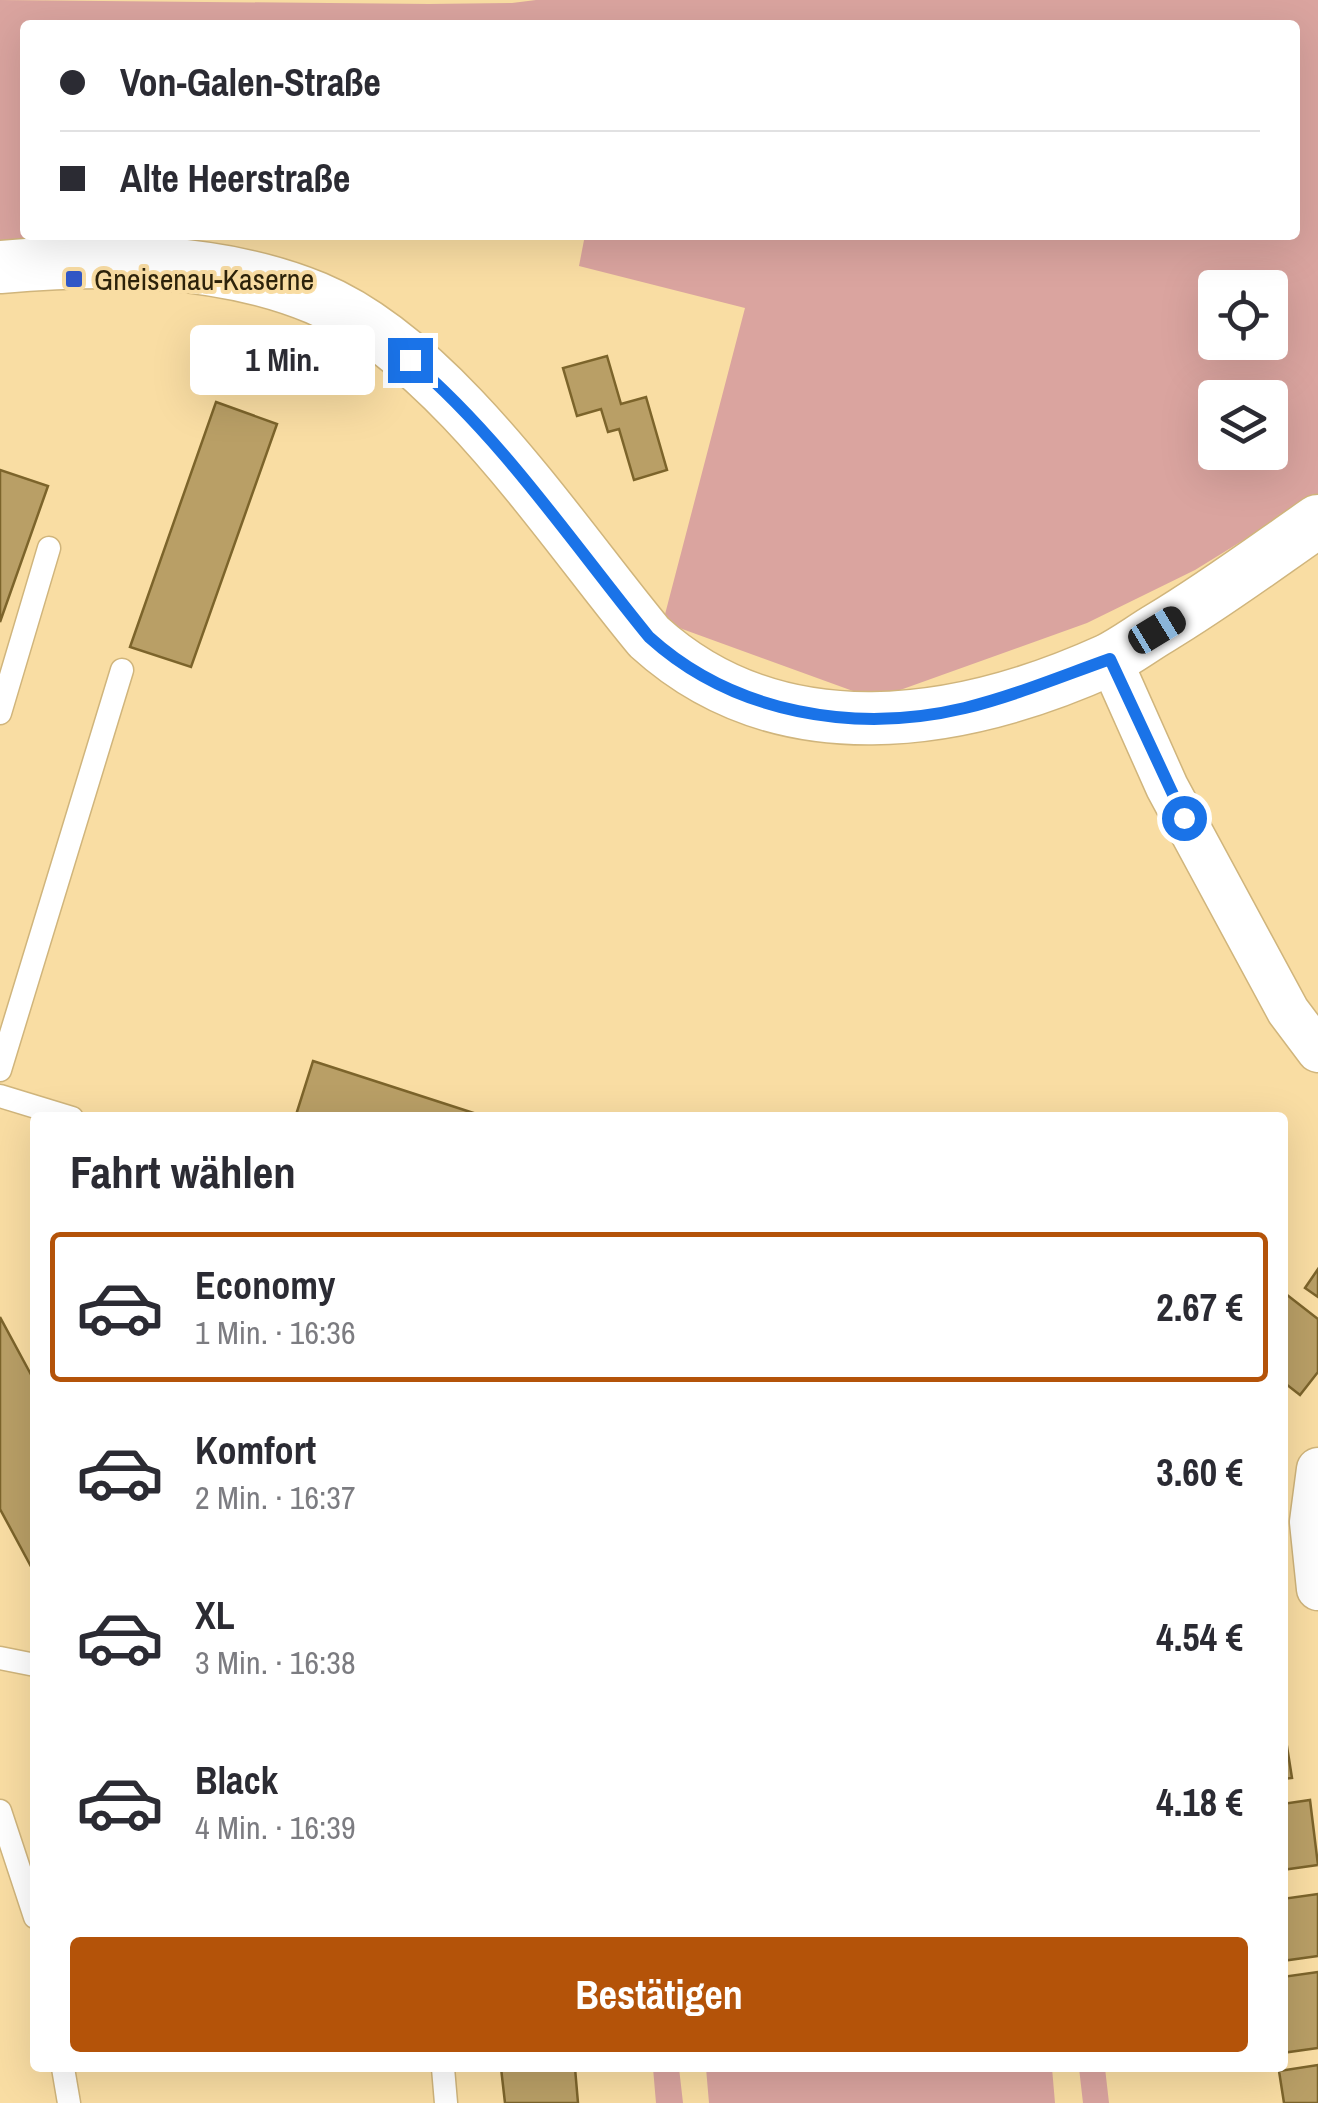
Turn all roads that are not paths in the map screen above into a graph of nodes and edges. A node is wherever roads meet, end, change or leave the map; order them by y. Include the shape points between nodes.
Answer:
1 (0, 267) edge
2 (1318, 520) edge
3 (49, 548) dead end
4 (1110, 659) junction
5 (122, 670) dead end
6 (0, 713) edge
7 (5, 1030) edge
8 (1318, 1051) edge
9 (0, 1070) edge
10 (0, 1096) edge
11 (52, 1112) edge
12 (1318, 1469) edge
13 (1318, 1589) edge
14 (0, 1658) edge
15 (30, 1664) edge
16 (0, 1811) edge
17 (30, 1902) edge
18 (64, 2072) edge
19 (443, 2072) edge
20 (68, 2103) edge
21 (446, 2103) edge

1 - 4 street via 149,253 274,284 354,318 432,378 649,637 676,662 759,701 851,719 923,716
2 - 4 street
3 - 6 lane
4 - 8 street via 1167,787 1288,1011
5 - 7 lane
7 - 9 lane
10 - 11 lane
12 - 13 street via 1311,1522
14 - 15 lane
16 - 17 lane
18 - 20 lane
19 - 21 lane

